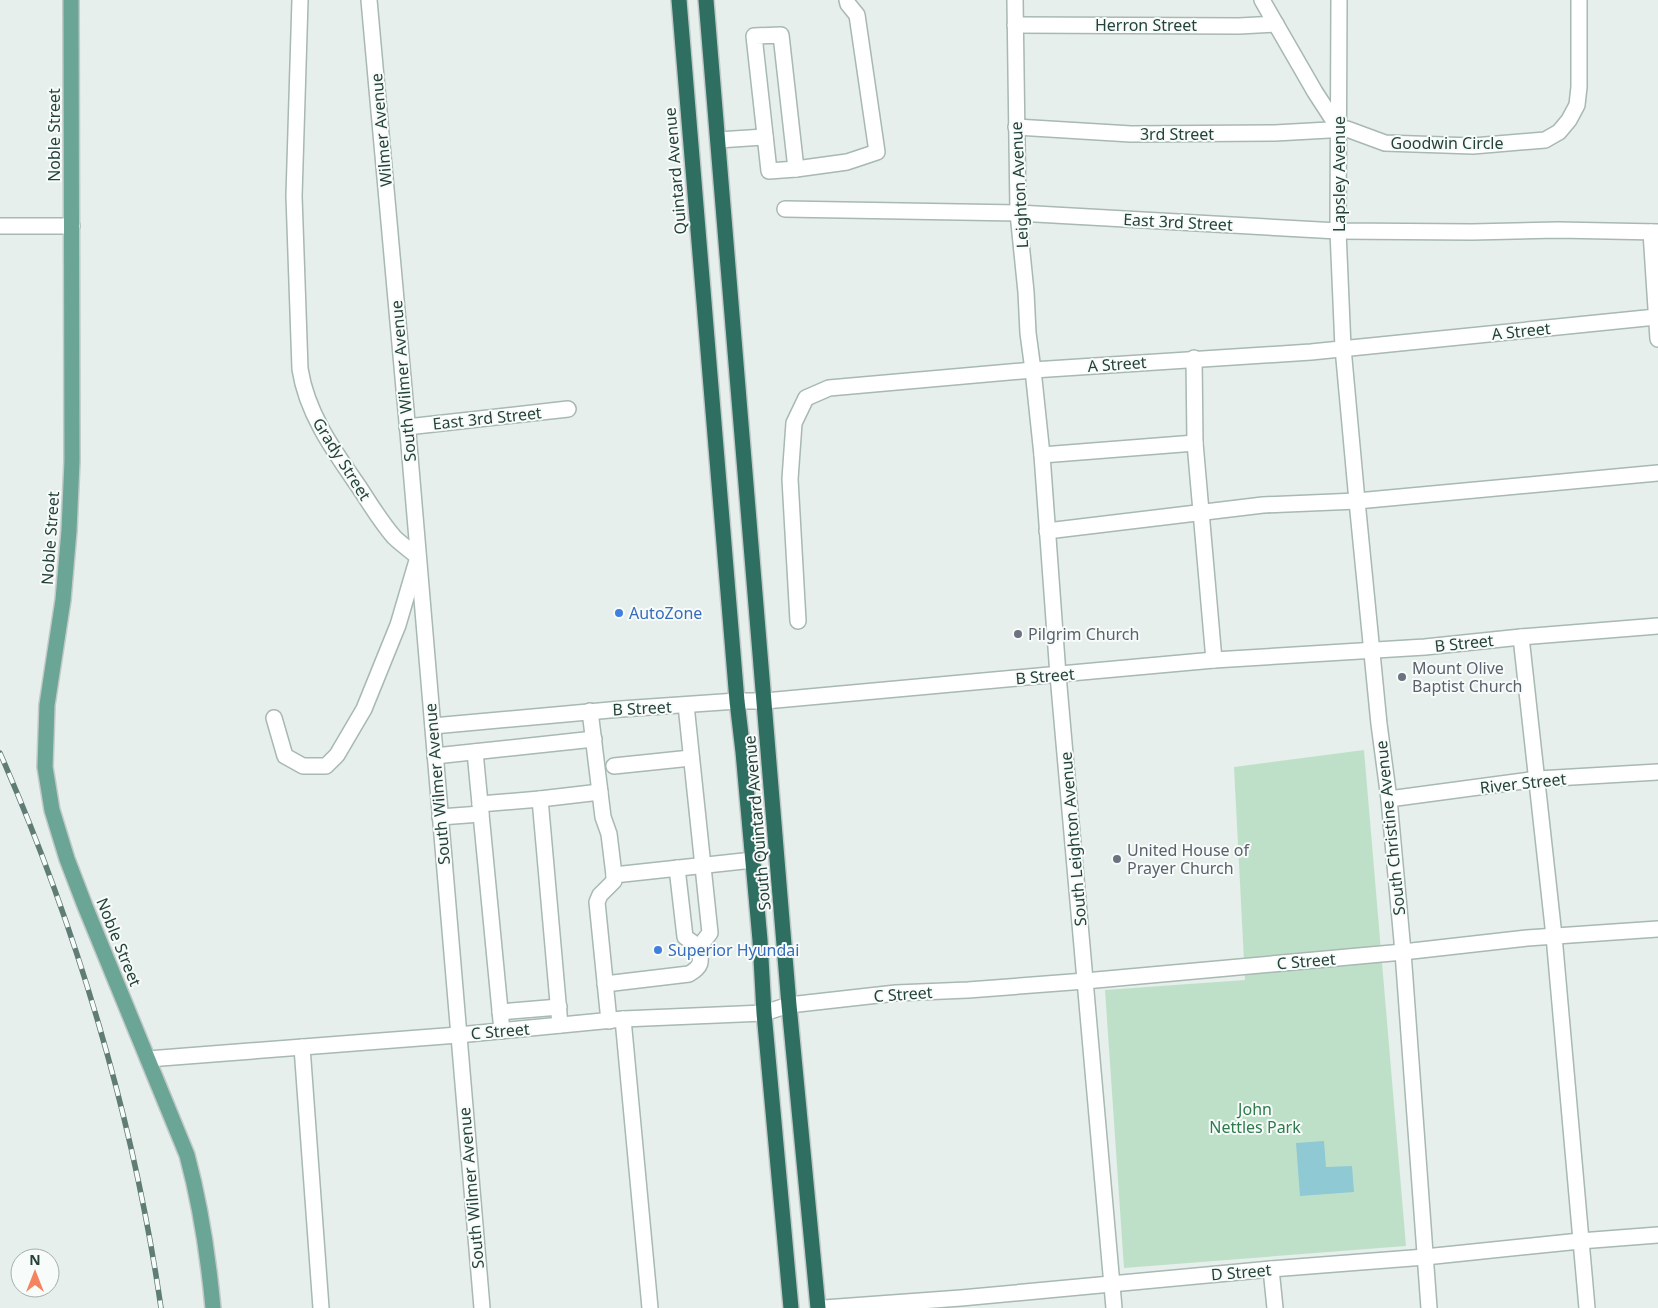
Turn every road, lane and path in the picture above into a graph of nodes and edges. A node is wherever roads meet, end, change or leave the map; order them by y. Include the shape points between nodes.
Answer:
1 (71, 0) edge
2 (300, 0) edge
3 (369, 0) edge
4 (679, 0) edge
5 (706, 0) edge
6 (847, 0) edge
7 (1015, 0) edge
8 (1262, 0) edge
9 (1339, 0) edge
10 (1579, 0) edge
11 (1276, 24) junction
12 (1015, 25) junction
13 (1016, 127) junction
14 (1339, 129) junction
15 (765, 137) junction
16 (718, 140) junction
17 (796, 169) junction
18 (785, 209) dead end
19 (1018, 212) junction
20 (0, 226) edge
21 (72, 226) junction
22 (1338, 231) junction
23 (1655, 232) edge
24 (392, 260) joint
25 (1656, 318) junction
26 (707, 338) joint
27 (1658, 339) edge
28 (1344, 348) junction
29 (1194, 358) junction
30 (1033, 370) junction
31 (568, 409) dead end
32 (407, 427) junction
33 (1195, 443) junction
34 (1042, 455) junction
35 (1658, 473) edge
36 (1357, 501) junction
37 (1200, 512) junction
38 (1047, 531) junction
39 (418, 557) junction
40 (798, 621) dead end
41 (1658, 626) edge
42 (1521, 637) junction
43 (1372, 651) junction
44 (1214, 660) junction
45 (1058, 675) junction
46 (737, 701) junction
47 (765, 701) junction
48 (686, 705) junction
49 (590, 711) junction
50 (274, 718) dead end
51 (433, 726) junction
52 (594, 739) junction
53 (475, 752) junction
54 (435, 756) junction
55 (691, 758) junction
56 (614, 766) dead end
57 (1658, 772) edge
58 (1538, 779) junction
59 (600, 792) junction
60 (540, 799) junction
61 (1389, 799) junction
62 (480, 809) junction
63 (440, 817) junction
64 (753, 860) junction
65 (702, 866) junction
66 (677, 868) junction
67 (614, 875) junction
68 (1658, 929) edge
69 (1554, 936) junction
70 (699, 947) junction
71 (1403, 952) junction
72 (1085, 980) junction
73 (605, 984) junction
74 (789, 1005) junction
75 (559, 1007) junction
76 (500, 1012) junction
77 (764, 1012) junction
78 (616, 1020) junction
79 (560, 1025) junction
80 (502, 1031) junction
81 (458, 1035) junction
82 (302, 1047) junction
83 (148, 1059) junction
84 (1658, 1235) edge
85 (1580, 1241) junction
86 (1426, 1257) junction
87 (1271, 1269) junction
88 (1112, 1284) junction
89 (961, 1303) edge
90 (213, 1308) edge
91 (321, 1308) edge
92 (482, 1308) edge
93 (650, 1308) edge
94 (791, 1308) edge
95 (818, 1308) edge
96 (824, 1308) edge
97 (1114, 1308) edge
98 (1275, 1308) edge
99 (1429, 1308) edge
100 (1587, 1308) edge

1 - 21 main road, Noble Street
2 - 39 street, Grady Street via 294,196 303,386 330,445 375,512 395,538
3 - 24 street, Wilmer Avenue
4 - 26 highway, Quintard Avenue
5 - 16 highway
6 - 17 street via 857,15 877,152 847,162
7 - 12 street, Leighton Avenue
8 - 11 street
9 - 14 street, Lapsley Avenue
10 - 14 street, Goodwin Circle via 1577,104 1559,132 1545,140 1473,146 1386,144 1348,129
11 - 12 street, Herron Street
11 - 14 street
12 - 13 street, Leighton Avenue
13 - 14 street, 3rd Street via 1131,134
13 - 19 street, Leighton Avenue
14 - 22 street, Lapsley Avenue
15 - 16 street
15 - 17 street via 769,171
15 - 17 street via 754,36 780,35
16 - 47 highway, South Quintard Avenue
18 - 19 street, East 3rd Street
19 - 22 street, East 3rd Street
19 - 30 street, Leighton Avenue
20 - 21 street
21 - 83 main road, Noble Street via 72,461 63,600 47,705 45,767 52,810 68,859
22 - 23 street, East 3rd Street
22 - 28 street, Lapsley Avenue
23 - 25 street
24 - 32 street, South Wilmer Avenue
25 - 27 street
25 - 28 street, A Street
26 - 46 highway, South Quintard Avenue
28 - 29 street, A Street
28 - 36 street, South Christine Avenue
29 - 30 street, A Street
29 - 33 street
30 - 34 street, South Leighton Avenue
30 - 40 street, A Street via 829,388 806,398 794,423 790,479
31 - 32 street, East 3rd Street
32 - 39 street, South Wilmer Avenue
33 - 34 street
33 - 37 street
34 - 38 street, South Leighton Avenue
35 - 36 street
36 - 37 street via 1263,505
36 - 43 street, South Christine Avenue
37 - 38 street
37 - 44 street
38 - 45 street, South Leighton Avenue
39 - 50 street via 398,625 364,709 337,755 326,766 303,766 285,756
39 - 51 street, South Wilmer Avenue
41 - 42 street, B Street
42 - 43 street, B Street
42 - 58 street
43 - 44 street, B Street
43 - 61 street, South Christine Avenue
44 - 45 street, B Street
45 - 47 street, B Street
45 - 72 street, South Leighton Avenue
46 - 47 street, B Street
46 - 48 street, B Street
46 - 64 highway, South Quintard Avenue
47 - 74 highway, South Quintard Avenue
48 - 49 street, B Street
48 - 55 street
49 - 51 street, B Street
49 - 52 street
51 - 54 street, South Wilmer Avenue
52 - 53 street
52 - 59 street
53 - 54 street
53 - 62 street
54 - 63 street, South Wilmer Avenue
55 - 56 street
55 - 65 street
57 - 58 street, River Street
58 - 61 street, River Street
58 - 69 street
59 - 60 street
59 - 67 street
60 - 62 street
60 - 75 street
61 - 71 street, South Christine Avenue
62 - 63 street
62 - 76 street
63 - 81 street, South Wilmer Avenue
64 - 65 street
64 - 77 highway, South Quintard Avenue
65 - 66 street
65 - 70 street via 710,933
66 - 67 street
66 - 70 street via 685,936
67 - 73 street via 614,881 597,902
68 - 69 street, C Street
69 - 71 street, C Street
69 - 85 street
70 - 73 street via 701,960 698,969 689,974
71 - 72 street, C Street
71 - 86 street, South Christine Avenue
72 - 74 street, C Street via 896,993
72 - 88 street, South Leighton Avenue
73 - 78 street
74 - 77 street, C Street
74 - 95 highway, South Quintard Avenue
75 - 76 street
75 - 79 street
76 - 80 street
77 - 78 street, C Street
77 - 94 highway, South Quintard Avenue
78 - 79 street, C Street
78 - 93 street
79 - 80 street, C Street
80 - 81 street, C Street
81 - 82 street, C Street
81 - 92 street, South Wilmer Avenue
82 - 83 street, C Street
82 - 91 street
83 - 90 main road, Noble Street via 187,1156 198,1198 209,1260
84 - 85 street, D Street
85 - 86 street, D Street
85 - 100 street
86 - 87 street, D Street
86 - 99 street, South Christine Avenue
87 - 88 street, D Street
87 - 98 street
88 - 89 street, D Street
88 - 97 street, South Leighton Avenue
89 - 96 street, D Street

